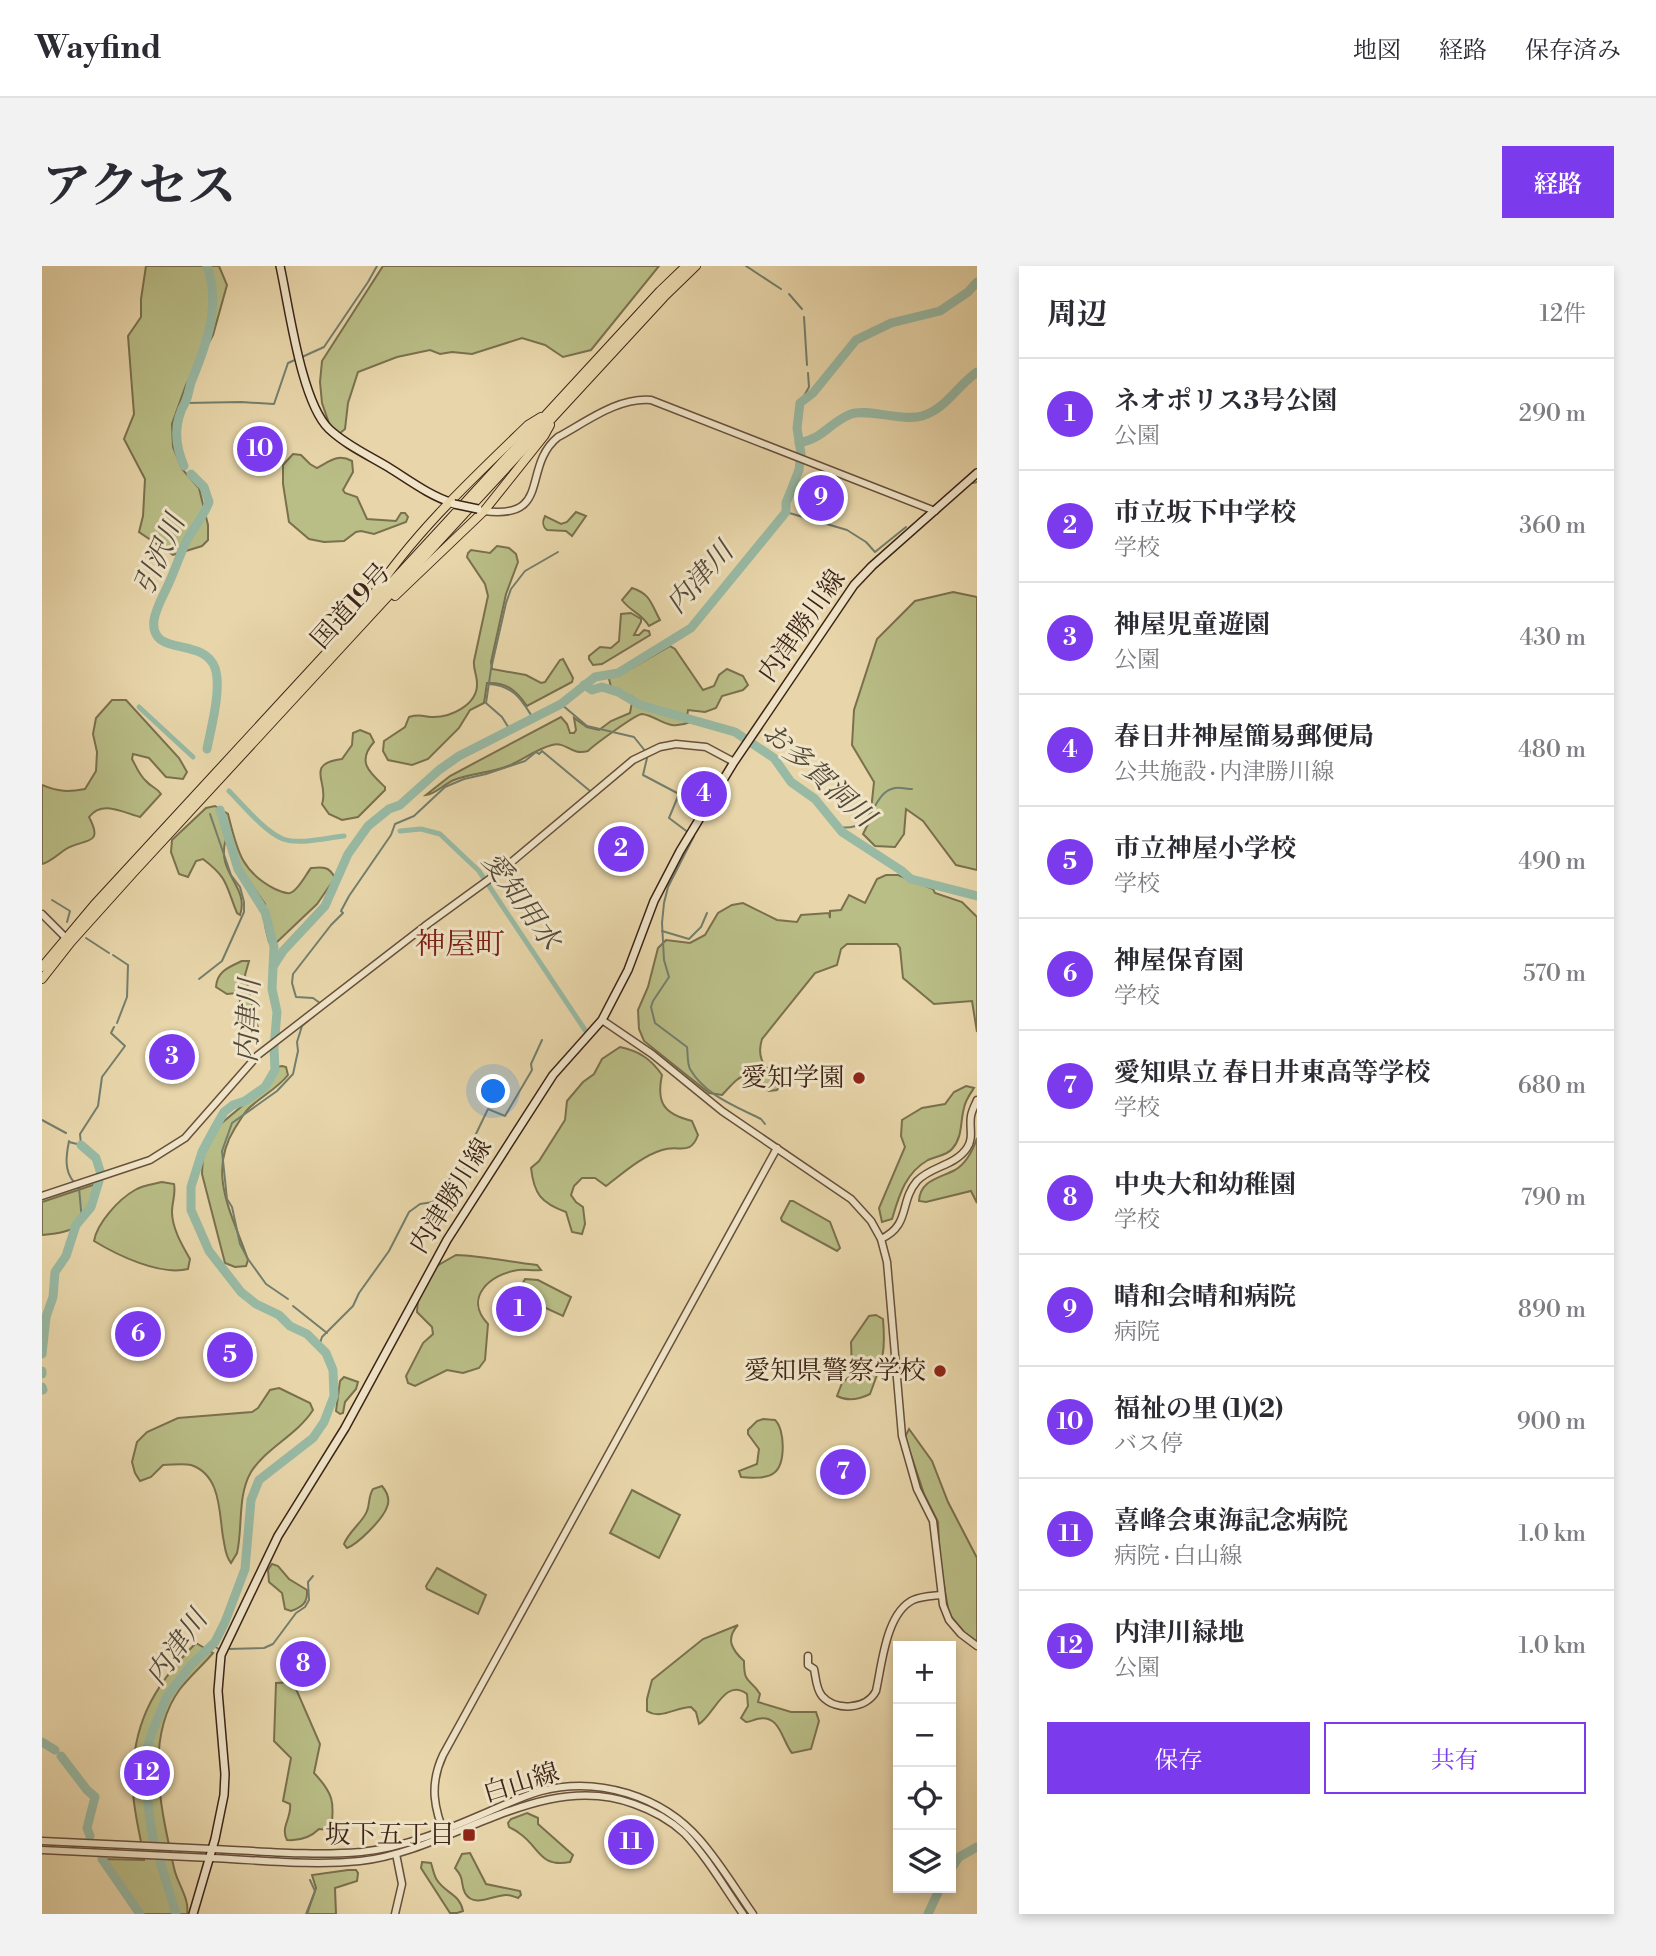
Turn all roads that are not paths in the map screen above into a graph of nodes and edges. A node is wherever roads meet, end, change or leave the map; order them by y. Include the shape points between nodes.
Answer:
1 (280, 266) edge
2 (686, 266) edge
3 (696, 266) edge
4 (553, 412) junction
5 (977, 473) edge
6 (452, 503) junction
7 (481, 510) junction
8 (935, 511) junction
9 (362, 620) junction
10 (734, 762) junction
11 (42, 914) edge
12 (68, 939) junction
13 (42, 967) edge
14 (42, 979) edge
15 (603, 1020) junction
16 (977, 1100) edge
17 (777, 1148) junction
18 (42, 1196) edge
19 (881, 1239) junction
20 (941, 1595) junction
21 (977, 1646) edge
22 (808, 1656) dead end
23 (444, 1835) junction
24 (42, 1841) edge
25 (212, 1849) junction
26 (42, 1850) edge
27 (396, 1854) junction
28 (210, 1858) junction
29 (194, 1914) edge
30 (395, 1914) edge
31 (743, 1914) edge
32 (753, 1914) edge

1 - 6 main road via 305,384 316,414 345,442
2 - 4 highway, 国道19号
3 - 4 highway, 国道19号
4 - 6 highway via 528,425
4 - 7 highway via 544,436
4 - 9 highway, 国道19号
5 - 8 main road, 内津勝川線
6 - 7 main road, bridge
6 - 9 highway via 383,581
7 - 8 street via 511,512 520,508 533,489 540,459 558,437 632,400 651,400
7 - 9 highway via 400,592
8 - 10 main road, 内津勝川線 via 854,585
9 - 12 highway, 国道19号
10 - 15 main road, 内津勝川線 via 664,880
10 - 18 street via 706,747 676,744 633,760 502,870 263,1051 184,1138 127,1170
11 - 12 street
12 - 13 highway, 国道19号
12 - 14 highway, 国道19号
15 - 17 street
15 - 25 main road, 内津勝川線 via 553,1075 447,1240 345,1429 286,1521 229,1637 218,1674 225,1774
16 - 19 street via 967,1148 925,1173 908,1198 903,1218 892,1234
17 - 19 street via 851,1199
17 - 23 street via 443,1755 433,1794
19 - 20 street via 902,1436 917,1489 933,1521
20 - 21 street via 949,1620
20 - 22 street via 911,1601 898,1612 876,1691 863,1704 837,1705 824,1698
23 - 25 street, 白山線 via 362,1852
23 - 27 street, 白山線
23 - 31 street, 白山線 via 544,1800 610,1796 646,1808 682,1831
23 - 32 street, 白山線 via 542,1791 570,1786 611,1788 650,1802 685,1825
24 - 25 street, 白山線
25 - 28 main road, 内津勝川線
26 - 28 street, 白山線
27 - 28 street, 白山線 via 330,1862
27 - 30 street via 402,1884
28 - 29 main road, 内津勝川線

